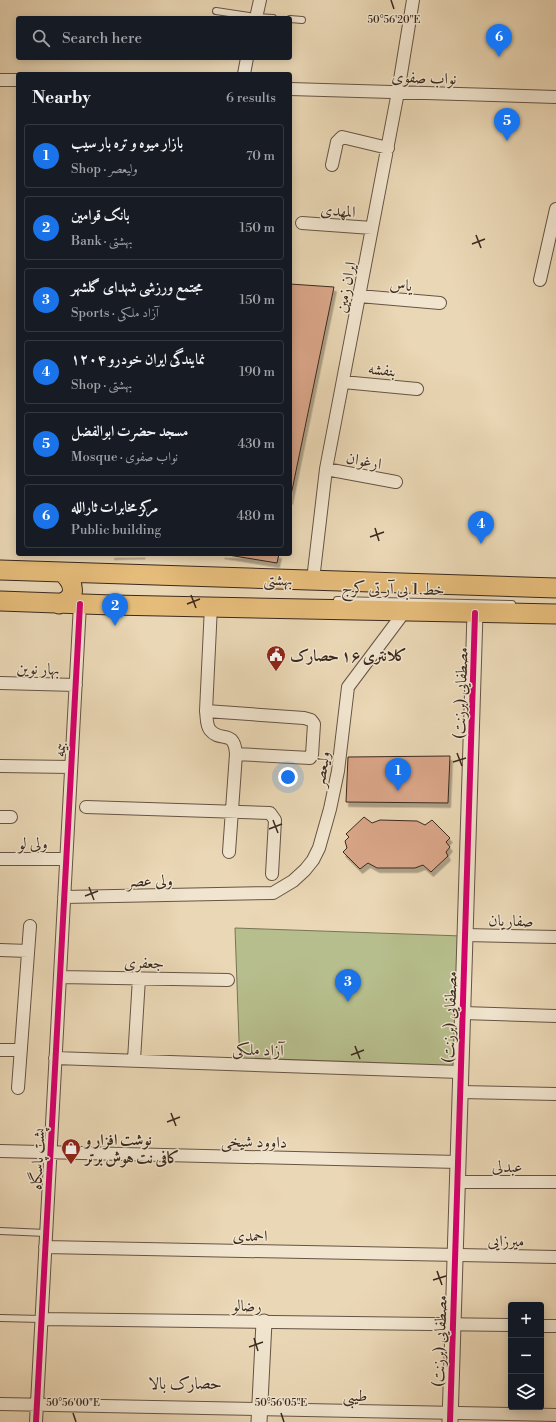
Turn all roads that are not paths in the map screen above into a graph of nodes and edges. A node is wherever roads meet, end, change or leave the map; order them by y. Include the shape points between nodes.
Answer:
1 (260, 0) edge
2 (413, 0) edge
3 (216, 11) dead end
4 (245, 16) edge
5 (256, 16) edge
6 (292, 19) edge
7 (302, 20) dead end
8 (247, 60) edge
9 (244, 72) edge
10 (0, 80) edge
11 (16, 80) edge
12 (292, 89) edge
13 (398, 92) junction
14 (556, 97) edge
15 (388, 148) junction
16 (332, 165) dead end
17 (556, 209) edge
18 (302, 223) dead end
19 (372, 228) junction
20 (540, 280) dead end
21 (359, 296) junction
22 (440, 303) dead end
23 (343, 382) junction
24 (417, 389) dead end
25 (326, 469) junction
26 (396, 482) dead end
27 (0, 570) edge
28 (62, 572) junction
29 (111, 574) junction
30 (256, 578) junction
31 (313, 580) junction
32 (285, 586) dead end
33 (556, 588) edge
34 (431, 591) dead end
35 (556, 594) edge
36 (328, 600) dead end
37 (0, 601) edge
38 (275, 602) dead end
39 (59, 604) junction
40 (80, 604) junction
41 (517, 604) dead end
42 (112, 605) junction
43 (211, 606) junction
44 (230, 607) junction
45 (405, 611) junction
46 (475, 613) junction
47 (556, 614) edge
48 (0, 683) edge
49 (76, 685) junction
50 (206, 711) junction
51 (236, 754) junction
52 (0, 766) edge
53 (71, 767) junction
54 (86, 807) dead end
55 (232, 812) junction
56 (230, 852) dead end
57 (0, 859) edge
58 (66, 859) junction
59 (272, 874) dead end
60 (237, 894) joint
61 (64, 897) junction
62 (30, 926) dead end
63 (465, 935) junction
64 (556, 937) edge
65 (0, 950) edge
66 (28, 951) junction
67 (60, 977) junction
68 (138, 978) junction
69 (228, 980) dead end
70 (463, 1013) junction
71 (556, 1016) edge
72 (0, 1050) edge
73 (21, 1050) junction
74 (55, 1058) junction
75 (134, 1060) junction
76 (460, 1072) junction
77 (18, 1088) dead end
78 (460, 1092) junction
79 (556, 1094) edge
80 (0, 1151) edge
81 (50, 1152) junction
82 (458, 1162) junction
83 (457, 1182) junction
84 (556, 1182) edge
85 (0, 1231) edge
86 (46, 1233) junction
87 (45, 1246) junction
88 (455, 1255) junction
89 (556, 1257) edge
90 (0, 1318) edge
91 (41, 1319) junction
92 (264, 1322) junction
93 (453, 1324) junction
94 (508, 1325) edge
95 (544, 1326) edge
96 (556, 1326) edge
97 (0, 1404) edge
98 (37, 1405) junction
99 (556, 1415) edge
100 (260, 1416) edge
101 (450, 1417) edge
102 (36, 1422) edge

1 - 5 street
2 - 13 street, ایران زمین
3 - 4 lane
6 - 7 lane
8 - 9 street
10 - 11 street
12 - 13 street, نواب صفوی
13 - 14 street, نواب صفوی
13 - 15 street, ایران زمین
15 - 16 street via 342,137 337,142
15 - 19 street, ایران زمین
17 - 20 street
18 - 19 street, المهدی
19 - 21 street, ایران زمین
21 - 22 street, یاس
21 - 23 street, ایران زمین
23 - 24 street, بنفشه
23 - 25 street, ایران زمین
25 - 26 street, ارغوان
25 - 31 street, ایران زمین
27 - 28 main road, بهشتی
28 - 29 main road, بهشتی
28 - 39 main road via 72,582 72,592 67,600
29 - 30 main road, بهشتی
29 - 42 main road via 103,579 99,588 102,597
30 - 31 main road, بهشتی
30 - 32 lane
31 - 33 main road, بهشتی
34 - 35 lane, خط 1 بی آر تی کرج
36 - 41 lane, خط 1 بی آر تی کرج
37 - 39 main road, بهشتی
38 - 44 lane
39 - 40 main road, بهشتی
40 - 42 main road, بهشتی
40 - 49 street, بیمه
42 - 43 main road, بهشتی
43 - 44 main road, بهشتی
43 - 50 street
44 - 45 main road, بهشتی
45 - 46 main road, بهشتی
45 - 60 street, ولیعصر via 348,687 338,771 330,809 313,860 292,881 273,893
46 - 47 main road, بهشتی
46 - 63 street, مصطفایی (برزنت)
48 - 49 street, بهار نوین
49 - 53 street, بیمه
50 - 51 street via 210,729 232,739
50 - 51 street via 304,718 314,724 310,758
51 - 55 street
52 - 53 street
53 - 58 street, بیمه
54 - 55 street
55 - 56 street
55 - 59 street via 270,812 275,820
57 - 58 street, ولی لو
58 - 61 street, بیمه
60 - 61 street, ولی عصر
61 - 67 street, پشت پاسگاه
62 - 66 street
63 - 64 street, صفاریان
63 - 70 street, مصطفایی (برزنت)
65 - 66 street
66 - 73 street
67 - 68 street, جعفری
67 - 74 street, پشت پاسگاه
68 - 69 street, جعفری
68 - 75 street
70 - 71 street
70 - 76 street, مصطفایی (برزنت)
72 - 73 street
73 - 77 street
74 - 75 street, آزاد ملکی
74 - 81 street, پشت پاسگاه
75 - 76 street, آزاد ملکی
76 - 78 street, مصطفایی (برزنت)
78 - 79 street
78 - 82 street, مصطفایی (برزنت)
80 - 81 street, داوود شیخی
81 - 82 street, داوود شیخی
81 - 86 street, پشت پاسگاه
82 - 83 street, مصطفایی (برزنت)
83 - 84 street, عبدلی
83 - 88 street, مصطفایی (برزنت)
85 - 86 lane
86 - 87 street, پشت پاسگاه
87 - 88 street, احمدی
87 - 91 street, پشت پاسگاه
88 - 89 street, میرزایی
88 - 93 street, مصطفایی (برزنت)
90 - 91 lane
91 - 92 street, رضالو
91 - 98 street, پشت پاسگاه
92 - 93 street, رضالو
92 - 100 street
93 - 94 street, رضالو
93 - 101 street, مصطفایی (برزنت)
95 - 96 street
97 - 98 street, طیبی
98 - 100 street, طیبی
98 - 102 street, پشت پاسگاه
99 - 101 street, طیبی
100 - 101 street, طیبی

